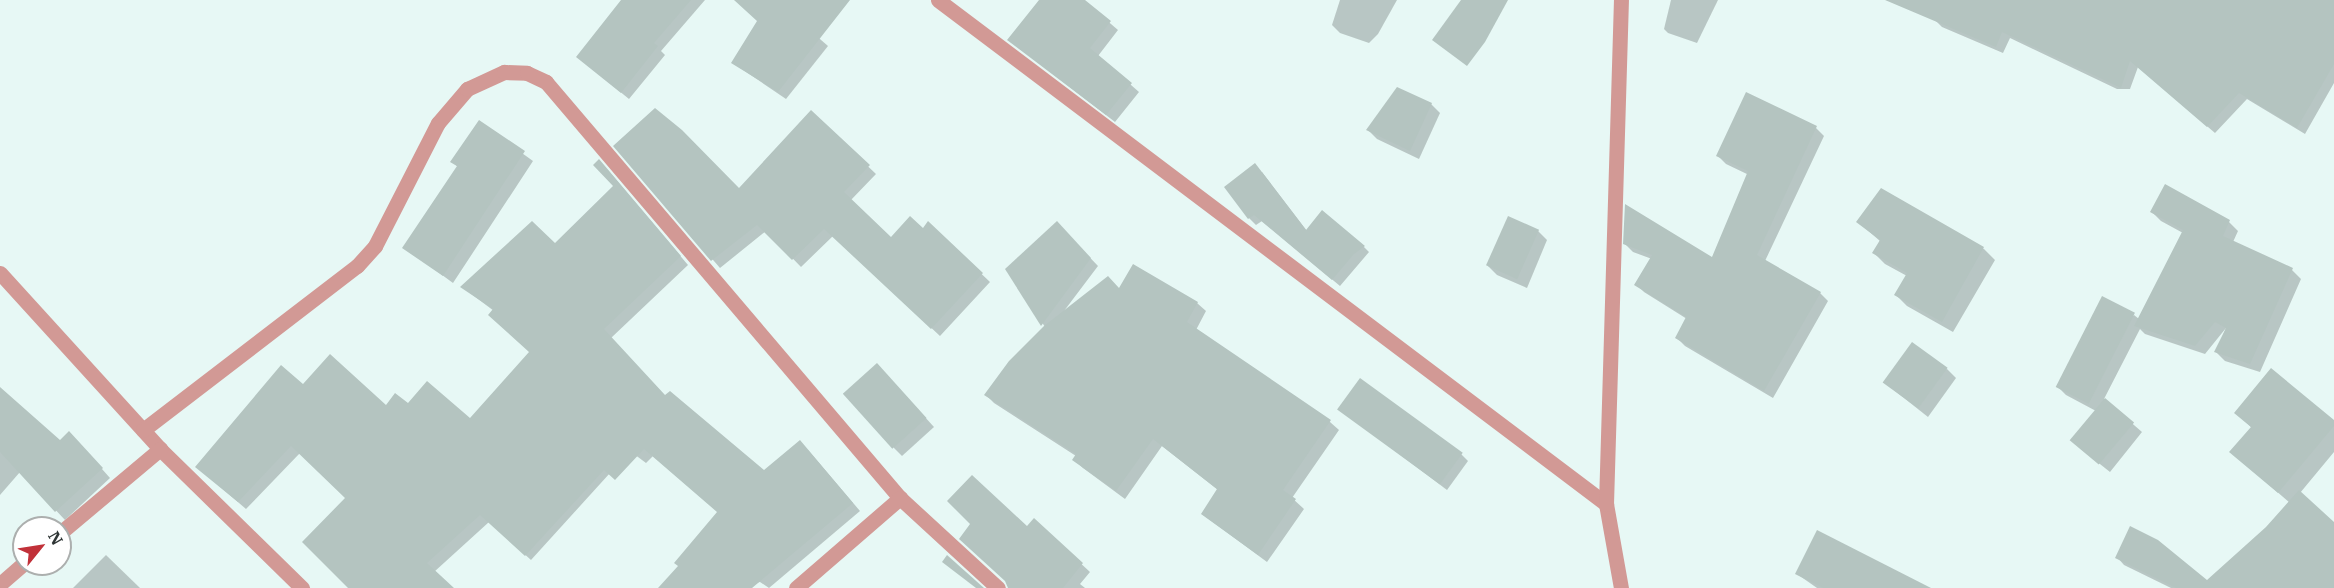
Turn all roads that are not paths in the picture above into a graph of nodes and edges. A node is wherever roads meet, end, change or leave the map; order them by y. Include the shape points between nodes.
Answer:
1 (938, 0) edge
2 (1621, 0) edge
3 (0, 273) edge
4 (143, 430) junction
5 (160, 449) junction
6 (900, 498) junction
7 (1606, 504) junction
8 (72, 523) edge
9 (12, 574) edge
10 (0, 584) edge
11 (302, 588) edge
12 (796, 588) edge
13 (998, 588) edge
14 (1621, 588) edge

1 - 7 street
2 - 7 street
3 - 4 street
4 - 5 street
4 - 6 street via 357,266 375,246 438,123 467,89 504,72 527,73 546,82
5 - 8 street
5 - 11 street
6 - 12 street
6 - 13 street
7 - 14 street
9 - 10 street

